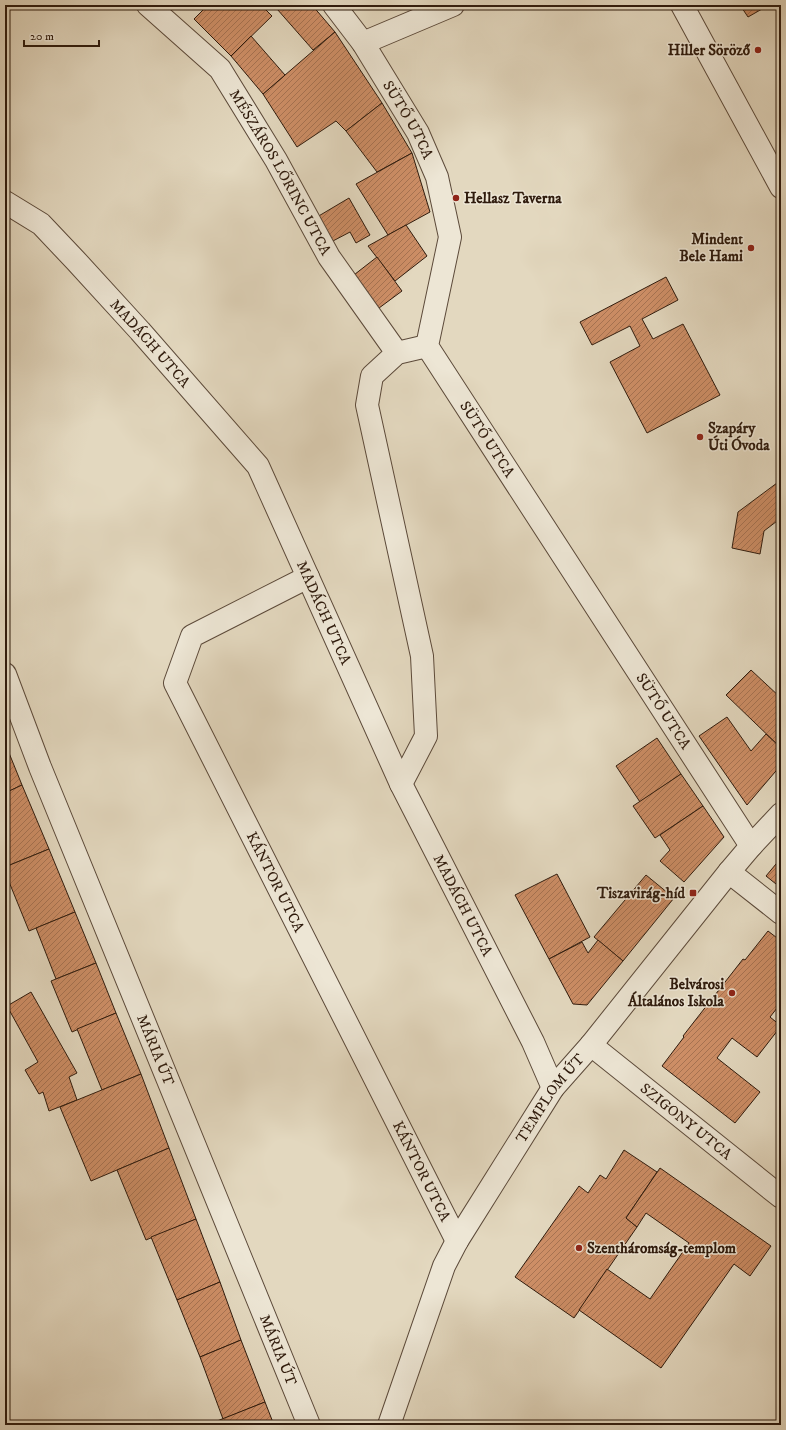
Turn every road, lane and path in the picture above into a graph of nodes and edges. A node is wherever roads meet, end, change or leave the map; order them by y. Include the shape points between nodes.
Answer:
1 (148, 5) edge
2 (334, 5) edge
3 (454, 5) edge
4 (682, 5) edge
5 (363, 42) junction
6 (781, 187) edge
7 (5, 202) edge
8 (427, 346) junction
9 (397, 354) junction
10 (308, 577) junction
11 (5, 674) edge
12 (401, 784) junction
13 (781, 814) edge
14 (751, 846) junction
15 (729, 872) junction
16 (781, 913) edge
17 (591, 1045) junction
18 (553, 1088) junction
19 (781, 1197) edge
20 (457, 1241) junction
21 (309, 1425) edge
22 (389, 1425) edge

1 - 9 street, MÉSZÁROS LŐRINC UTCA via 220,69 276,160 329,257
2 - 5 street, SÜTŐ UTCA
3 - 5 street
4 - 6 street
5 - 8 street, SÜTŐ UTCA via 418,134 437,177 450,237
7 - 10 street, MADÁCH UTCA via 41,224 76,260 258,466
8 - 9 street
8 - 14 street, SÜTŐ UTCA
9 - 12 street via 372,376 367,405 422,656 426,736
10 - 12 street, MADÁCH UTCA
10 - 20 street, KÁNTOR UTCA via 192,636 175,683
11 - 21 street, MÁRIA ÚT via 46,781
12 - 18 street, MADÁCH UTCA via 529,1035
13 - 14 street, TEMPLOM ÚT
14 - 15 street, TEMPLOM ÚT
15 - 16 street
15 - 17 street, TEMPLOM ÚT
17 - 18 street, TEMPLOM ÚT
17 - 19 street, SZIGONY UTCA
18 - 20 street, TEMPLOM ÚT
20 - 22 street, TEMPLOM ÚT via 444,1266

